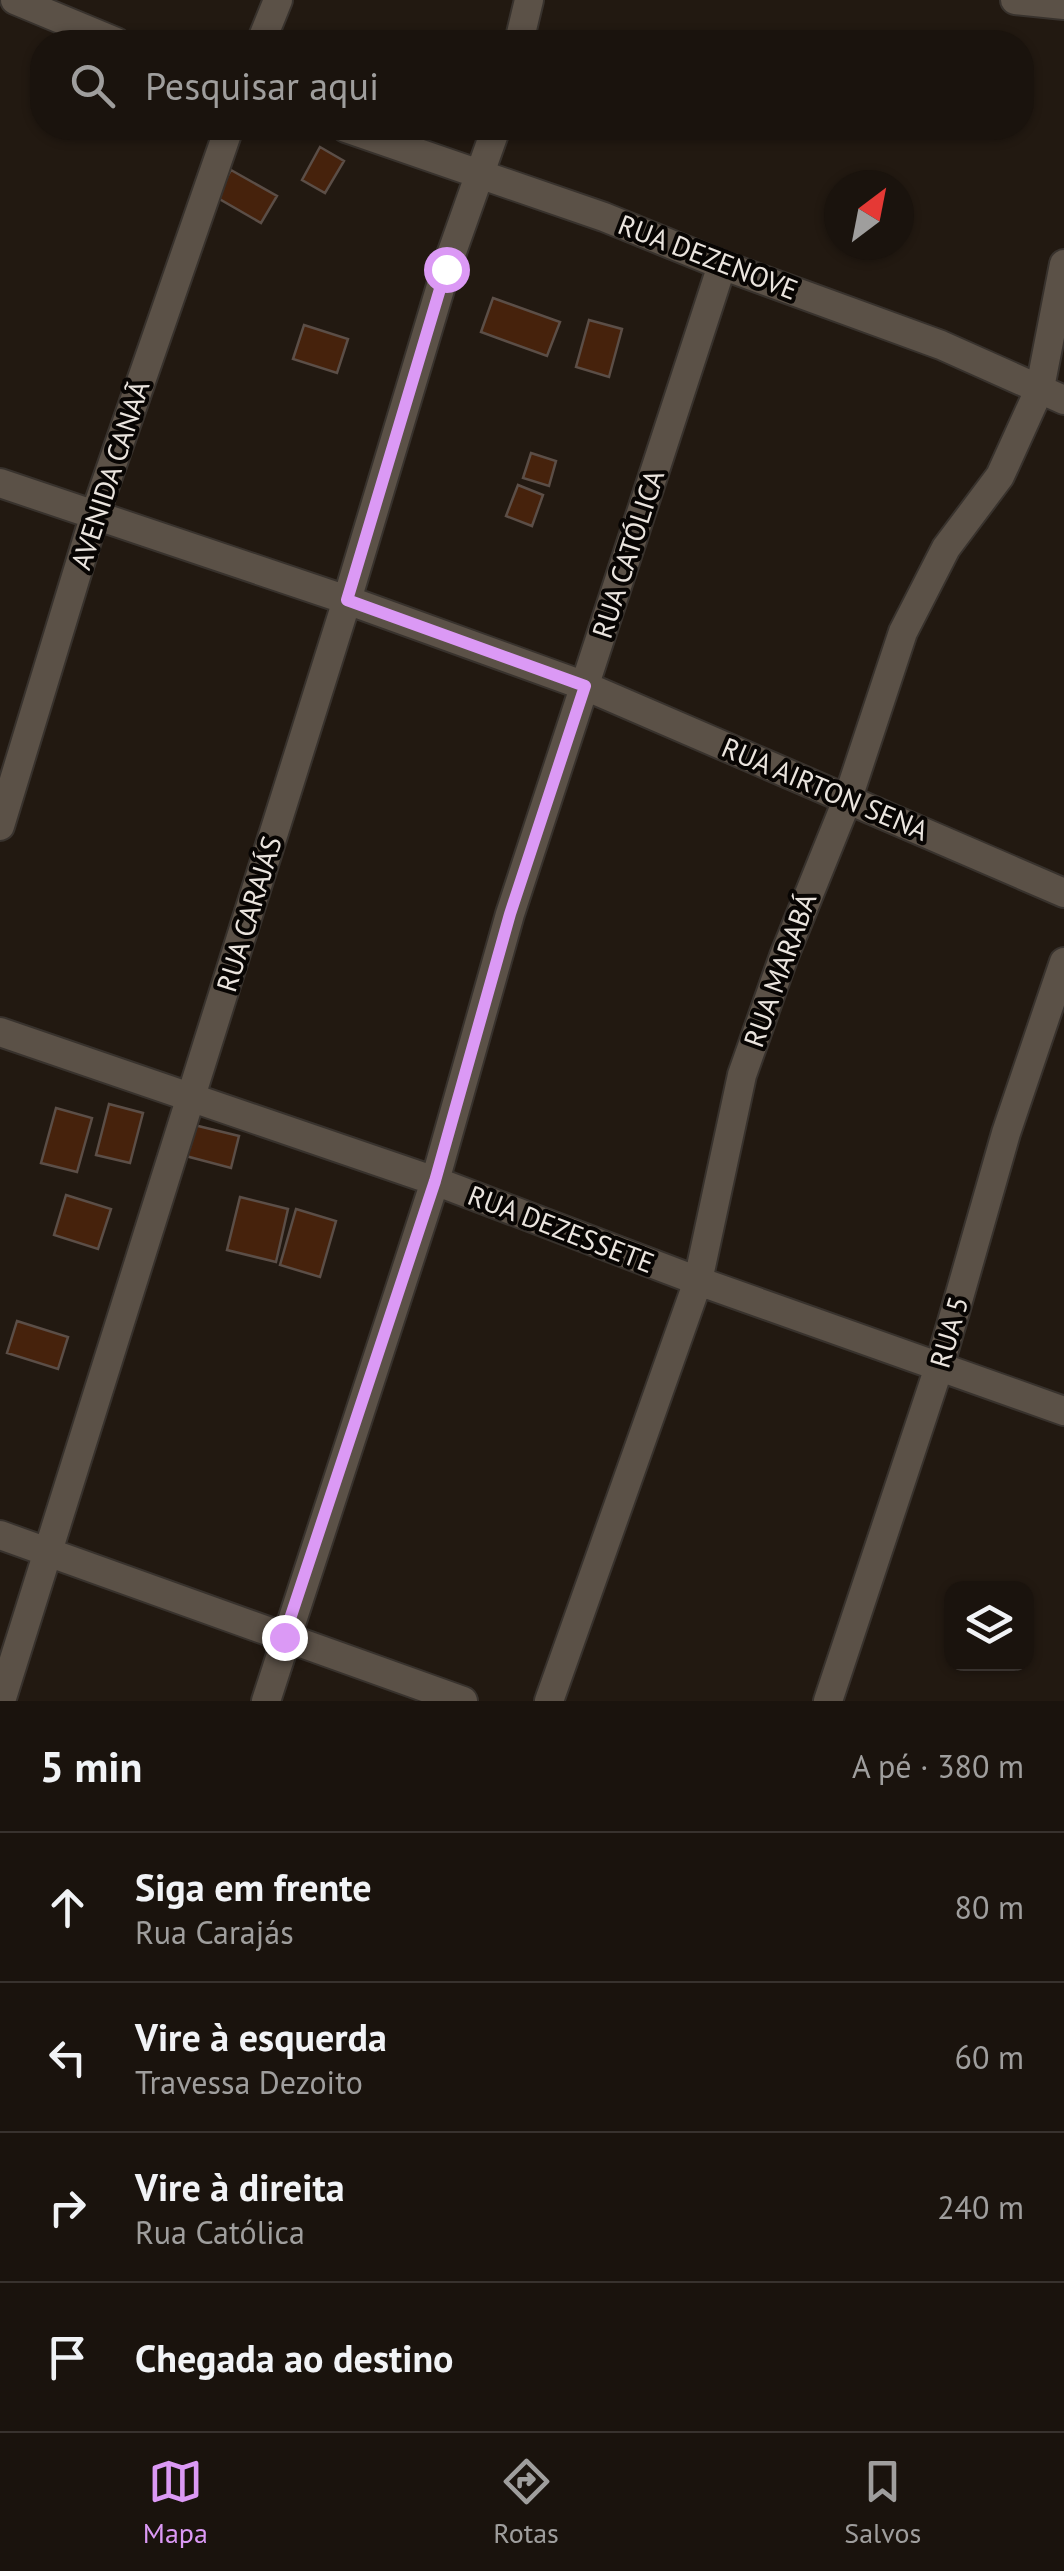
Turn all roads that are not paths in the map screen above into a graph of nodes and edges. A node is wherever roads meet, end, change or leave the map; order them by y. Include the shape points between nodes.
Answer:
1 (14, 0) edge
2 (278, 0) edge
3 (529, 0) edge
4 (1015, 0) edge
5 (1064, 5) edge
6 (87, 30) edge
7 (266, 30) edge
8 (522, 30) edge
9 (225, 140) edge
10 (380, 140) edge
11 (492, 140) edge
12 (480, 176) junction
13 (1064, 264) edge
14 (722, 265) junction
15 (1052, 394) edge
16 (0, 484) edge
17 (95, 514) junction
18 (347, 600) junction
19 (585, 686) junction
20 (848, 798) junction
21 (0, 826) edge
22 (1064, 893) edge
23 (1064, 962) edge
24 (0, 1032) edge
25 (192, 1096) junction
26 (435, 1181) junction
27 (698, 1280) junction
28 (940, 1364) junction
29 (1064, 1410) edge
30 (0, 1535) edge
31 (49, 1553) junction
32 (284, 1637) junction
33 (1, 1701) edge
34 (266, 1701) edge
35 (463, 1701) edge
36 (549, 1701) edge
37 (828, 1701) edge

1 - 6 street
2 - 7 street
3 - 8 street
4 - 5 street
9 - 17 street, AVENIDA CANAÃ
10 - 12 street, RUA DEZENOVE
11 - 12 street, RUA CARAJÁS
12 - 14 street, RUA DEZENOVE
12 - 18 street, RUA CARAJÁS
13 - 15 street, RUA MARABÁ
14 - 15 street, RUA DEZENOVE via 941,345
14 - 19 street, RUA CATÓLICA
15 - 20 street, RUA MARABÁ via 926,582
16 - 17 street, RUA AIRTON SENA
17 - 18 street, RUA AIRTON SENA
17 - 21 street, AVENIDA CANAÃ
18 - 19 street, RUA AIRTON SENA
18 - 25 street, RUA CARAJÁS
19 - 20 street, RUA AIRTON SENA
19 - 26 street, RUA CATÓLICA via 510,914
20 - 22 street, RUA AIRTON SENA
20 - 27 street, RUA MARABÁ via 742,1075
23 - 28 street, RUA 5 via 1006,1133
24 - 25 street, RUA DEZESSETE
25 - 26 street, RUA DEZESSETE
25 - 31 street, RUA CARAJÁS
26 - 27 street, RUA DEZESSETE
26 - 32 street, RUA CATÓLICA
27 - 28 street, RUA DEZESSETE
27 - 36 street, RUA MARABÁ
28 - 29 street, RUA DEZESSETE
28 - 37 street, RUA 5
30 - 31 street
31 - 32 street
31 - 33 street, RUA CARAJÁS
32 - 34 street, RUA CATÓLICA
32 - 35 street

